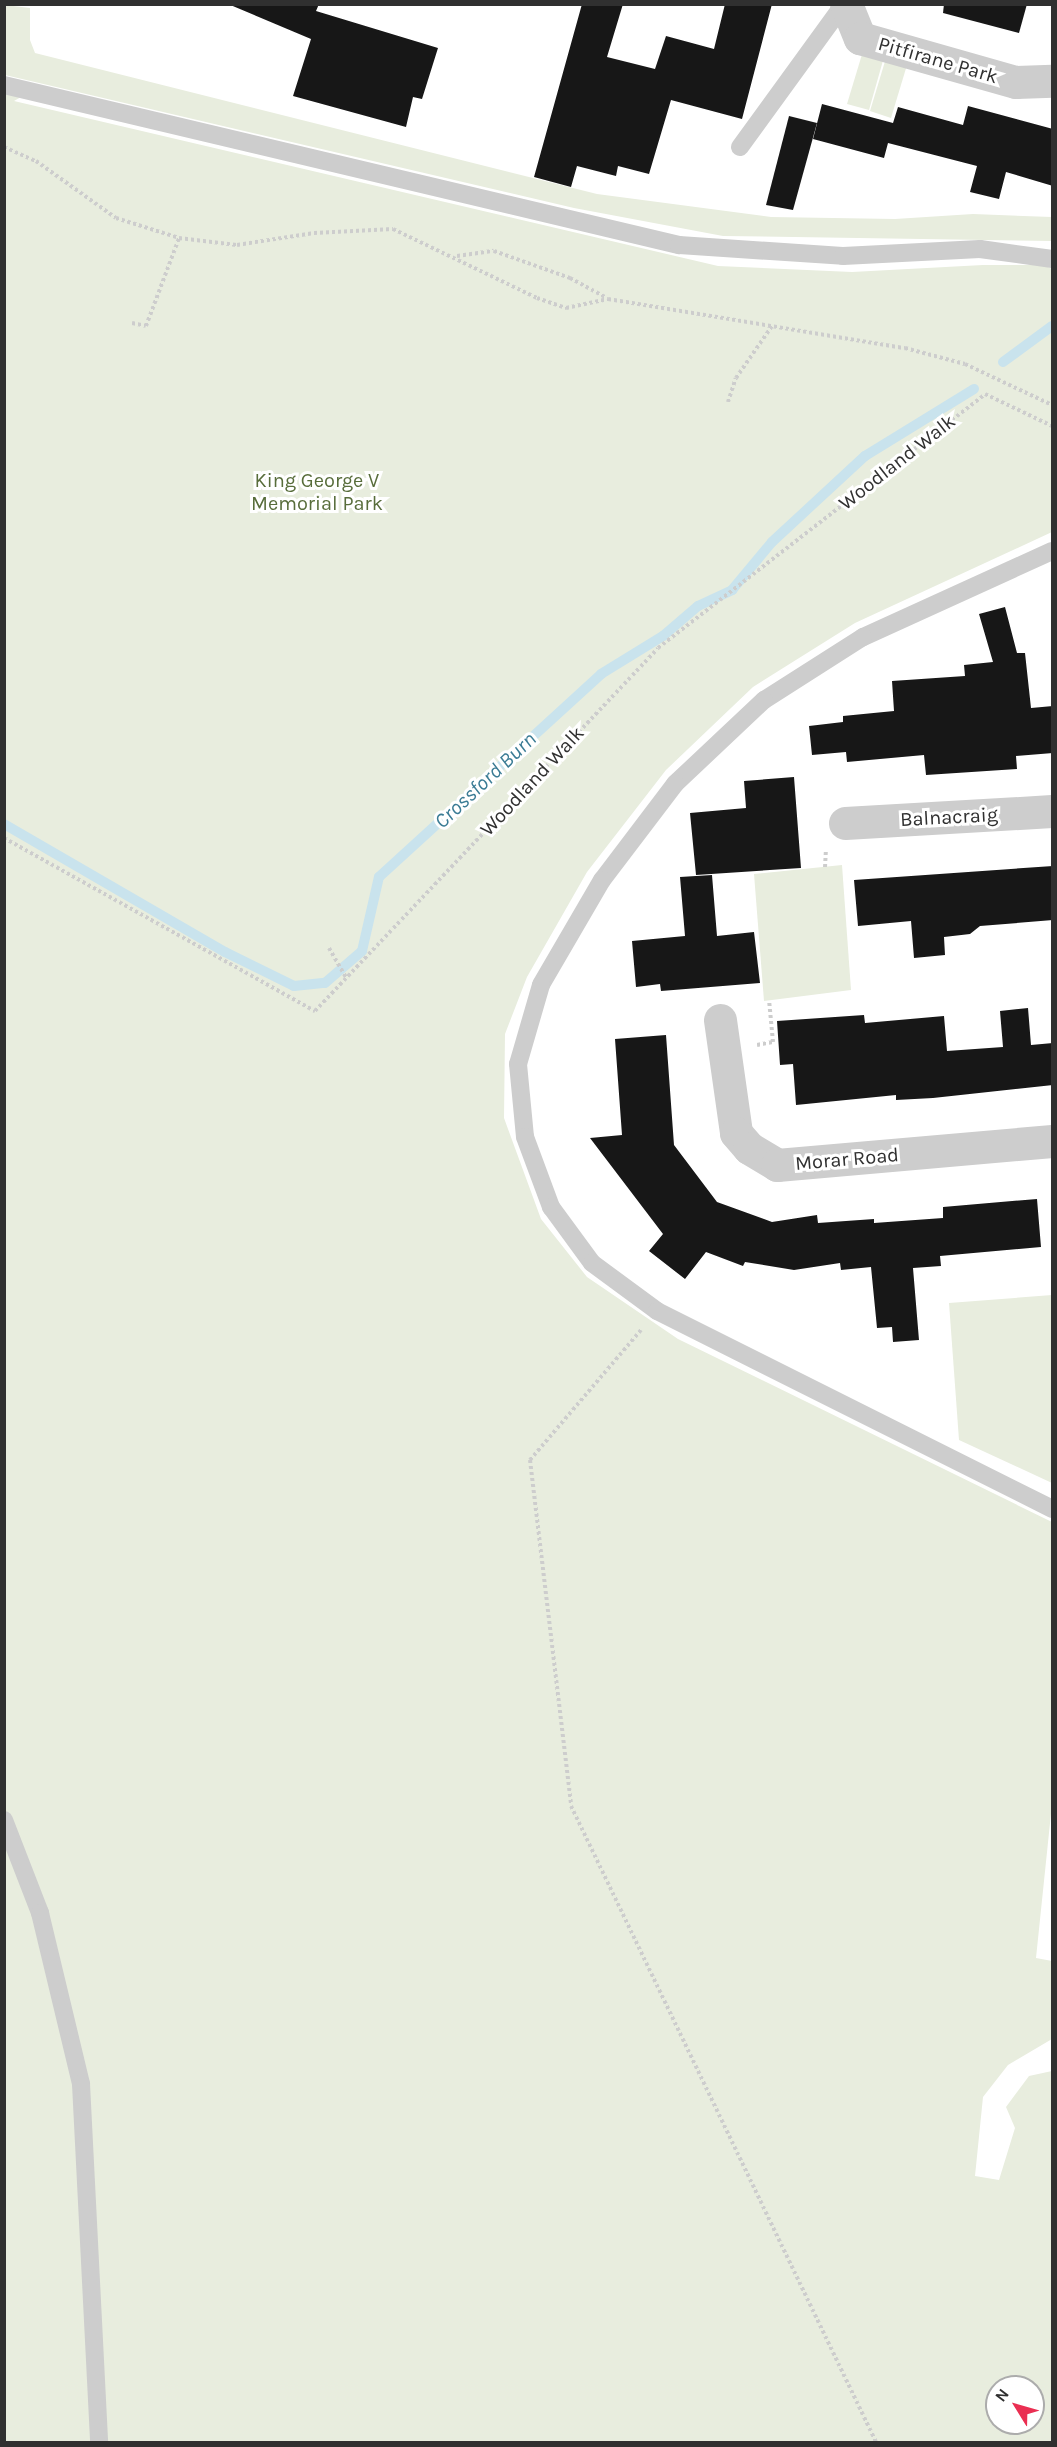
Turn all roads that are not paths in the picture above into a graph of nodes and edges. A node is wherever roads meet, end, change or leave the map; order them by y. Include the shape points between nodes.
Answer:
1 (845, 4) edge
2 (1053, 81) edge
3 (4, 85) edge
4 (740, 147) dead end
5 (1053, 259) edge
6 (1053, 551) edge
7 (1053, 811) edge
8 (844, 823) dead end
9 (731, 1039) road end
10 (1053, 1141) edge
11 (1053, 1509) edge
12 (4, 1820) edge
13 (99, 2442) edge

1 - 2 street, Pitfirane Park via 860,38 1016,82
1 - 4 lane
3 - 5 lane via 679,245 843,256 980,249
6 - 11 lane via 863,637 764,700 675,784 602,880 541,985 518,1064 525,1137 552,1207 592,1263 657,1311
7 - 8 street, Balnacraig
9 - 10 street, Morar Road via 736,1133 749,1148 777,1165
12 - 13 lane via 40,1913 81,2084

